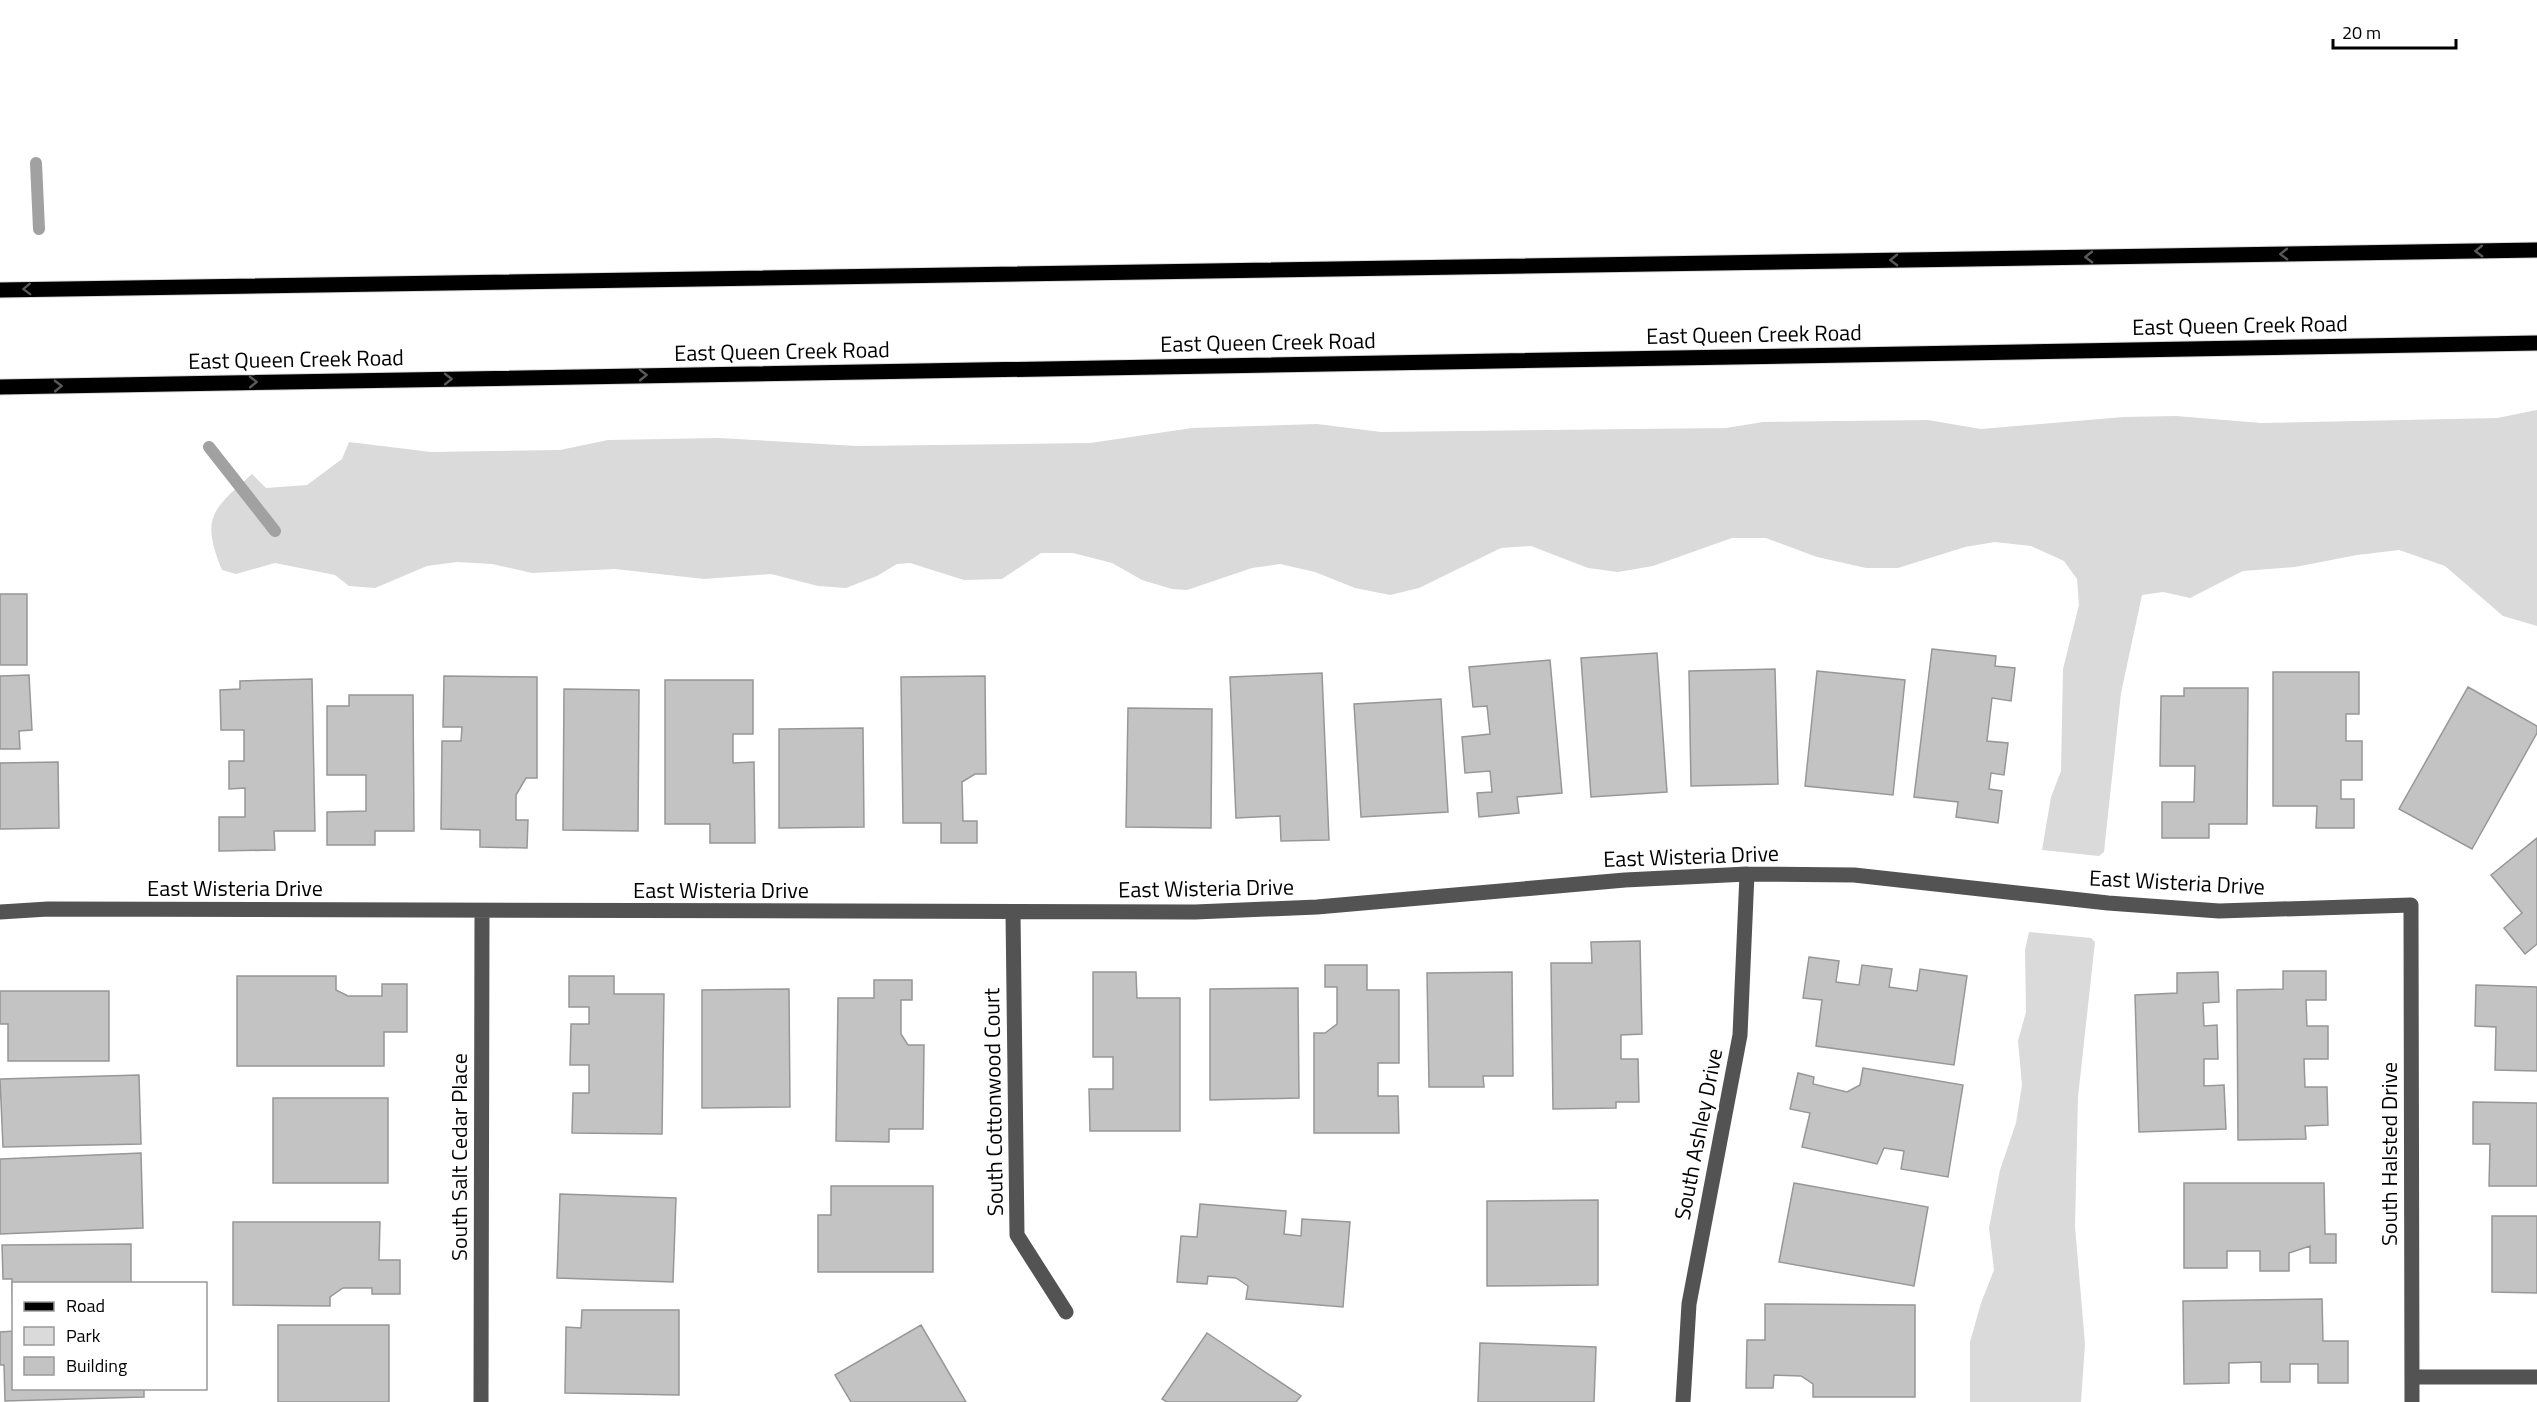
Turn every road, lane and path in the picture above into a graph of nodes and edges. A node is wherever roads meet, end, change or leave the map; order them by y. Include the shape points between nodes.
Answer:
1 (2537, 250) edge
2 (0, 290) edge
3 (2537, 343) edge
4 (0, 387) edge
5 (1747, 873) junction
6 (2410, 905) joint
7 (0, 912) edge
8 (482, 912) junction
9 (1013, 913) junction
10 (1066, 1312) dead end
11 (2412, 1377) junction
12 (2537, 1377) edge
13 (481, 1402) edge
14 (1683, 1402) edge
15 (2412, 1402) edge

1 -> 2 main road
4 -> 3 main road, East Queen Creek Road
5 - 6 street, East Wisteria Drive via 1854,875 2219,911
5 - 9 street, East Wisteria Drive via 1317,907
5 - 14 street, South Ashley Drive via 1740,1035 1689,1304
6 - 11 street, South Halsted Drive
7 - 8 street, East Wisteria Drive
8 - 9 street, East Wisteria Drive
8 - 13 street, South Salt Cedar Place
9 - 10 street, South Cottonwood Court via 1017,1235
11 - 12 street
11 - 15 street, South Halsted Drive

